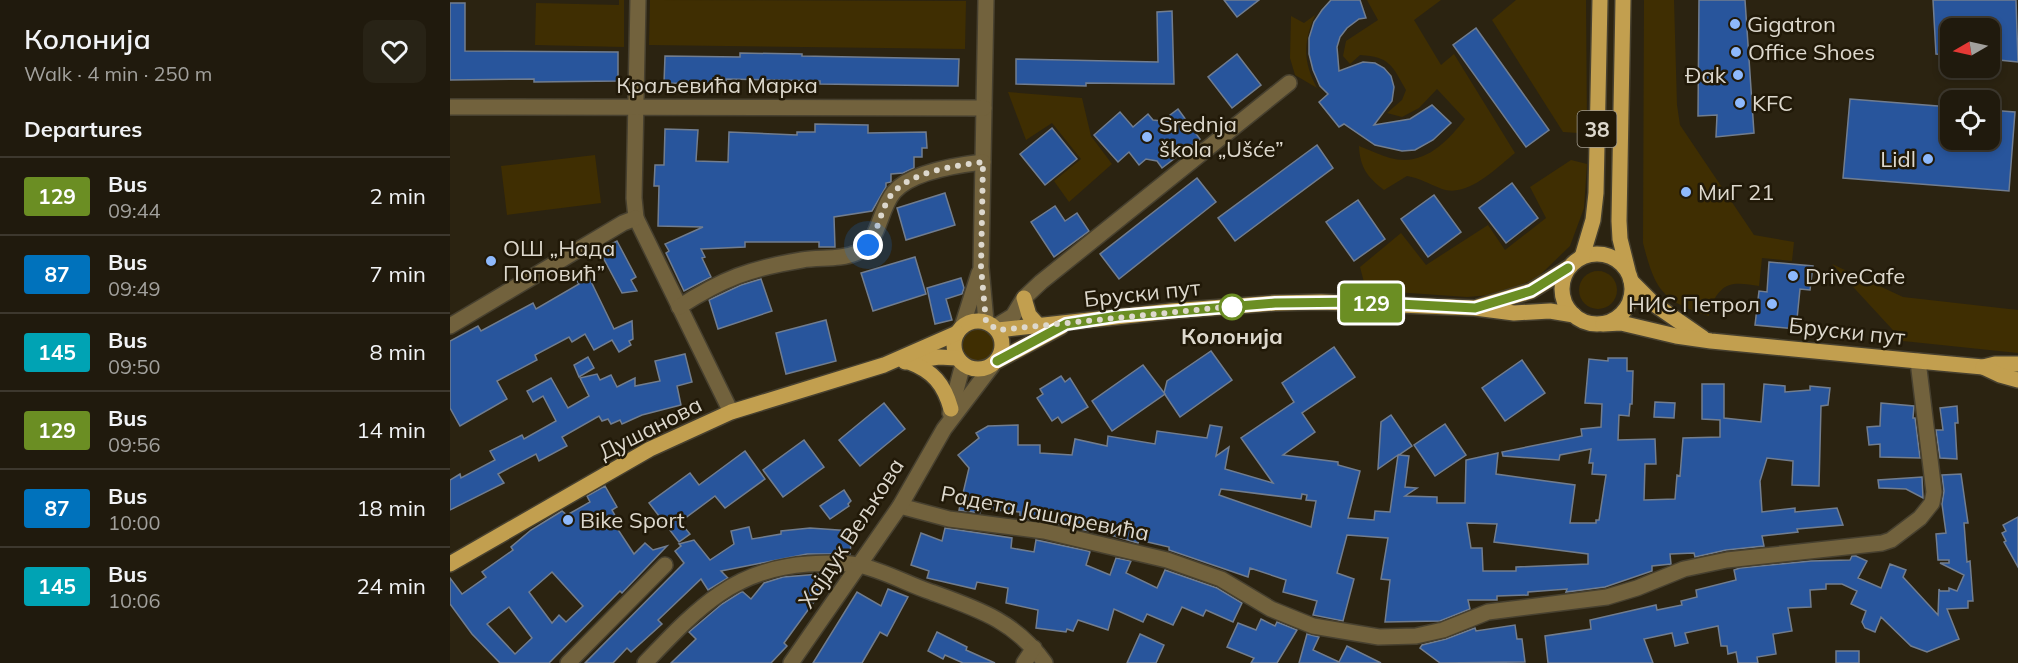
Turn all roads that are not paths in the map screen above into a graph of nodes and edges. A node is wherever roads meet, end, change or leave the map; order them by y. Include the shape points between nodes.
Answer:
1 (638, 0) edge
2 (986, 0) edge
3 (1600, 0) edge
4 (1623, 0) edge
5 (1288, 83) dead end
6 (450, 106) edge
7 (637, 108) junction
8 (984, 108) junction
9 (983, 162) junction
10 (636, 218) junction
11 (1582, 256) junction
12 (981, 267) junction
13 (1568, 268) junction
14 (1630, 276) junction
15 (1024, 298) junction
16 (679, 307) junction
17 (1475, 308) junction
18 (1574, 315) junction
19 (1066, 324) junction
20 (1603, 324) junction
21 (992, 325) junction
22 (1038, 325) junction
23 (450, 326) edge
24 (960, 330) junction
25 (1708, 340) junction
26 (960, 361) junction
27 (1918, 361) junction
28 (909, 362) junction
29 (994, 364) junction
30 (2018, 364) edge
31 (884, 365) junction
32 (1983, 367) junction
33 (2018, 380) edge
34 (951, 409) junction
35 (731, 412) junction
36 (946, 427) junction
37 (900, 506) junction
38 (450, 564) edge
39 (665, 565) dead end
40 (860, 565) junction
41 (1034, 648) junction
42 (568, 663) edge
43 (645, 663) edge
44 (791, 663) edge
45 (1024, 663) edge
46 (1045, 663) edge

1 - 7 street
2 - 8 street
3 - 11 main road, 38 via 1596,193
4 - 14 main road, 38 via 1619,221
5 - 15 street
6 - 7 street, Краљевића Марка
7 - 8 street, Краљевића Марка
7 - 10 street
8 - 9 street
9 - 12 street
9 - 16 street via 933,172 904,183 889,199 868,245 855,254 747,271 715,284
10 - 16 street
10 - 23 street
11 - 13 main road
11 - 14 main road via 1605,254 1618,261
12 - 21 street
12 - 24 street
13 - 17 main road, Бруски пут via 1531,291
13 - 18 main road via 1563,298
14 - 20 main road, 38 via 1629,303 1623,313
14 - 25 main road, Бруски пут via 1654,304
15 - 21 street via 1000,311
15 - 22 main road via 1029,315
16 - 35 street
17 - 18 main road, Бруски пут
17 - 19 main road, Бруски пут via 1287,303 1118,316
18 - 20 main road via 1582,321
19 - 22 main road, Бруски пут
19 - 29 main road, Бруски пут
20 - 25 main road, Бруски пут via 1621,323
21 - 22 main road, Бруски пут
21 - 24 main road via 978,321
21 - 29 main road via 1003,345
24 - 26 main road via 954,346
24 - 31 main road, Душанова
25 - 27 main road, Бруски пут
26 - 28 main road, Душанова via 939,357
26 - 29 main road via 974,370
26 - 34 street
27 - 32 main road, Бруски пут
27 - 37 street, Радета Јашаревића via 1934,492 1932,503 1920,518 1891,540 1684,568 1607,597 1488,612 1416,636 1379,637 1313,626 1271,609 1221,579 1167,560 1044,531 949,519
28 - 31 main road, Душанова
28 - 34 main road via 937,378
29 - 36 street
30 - 32 main road, Бруски пут
31 - 35 main road, Душанова
32 - 33 main road, Бруски пут
34 - 36 street
35 - 38 main road, Душанова via 650,449
36 - 37 street, Хајдук Вељкова
37 - 40 street, Хајдук Вељкова
39 - 42 street
40 - 41 street via 985,612
40 - 43 street via 800,565 751,575 705,604
40 - 44 street, Хајдук Вељкова
41 - 45 street
41 - 46 street

